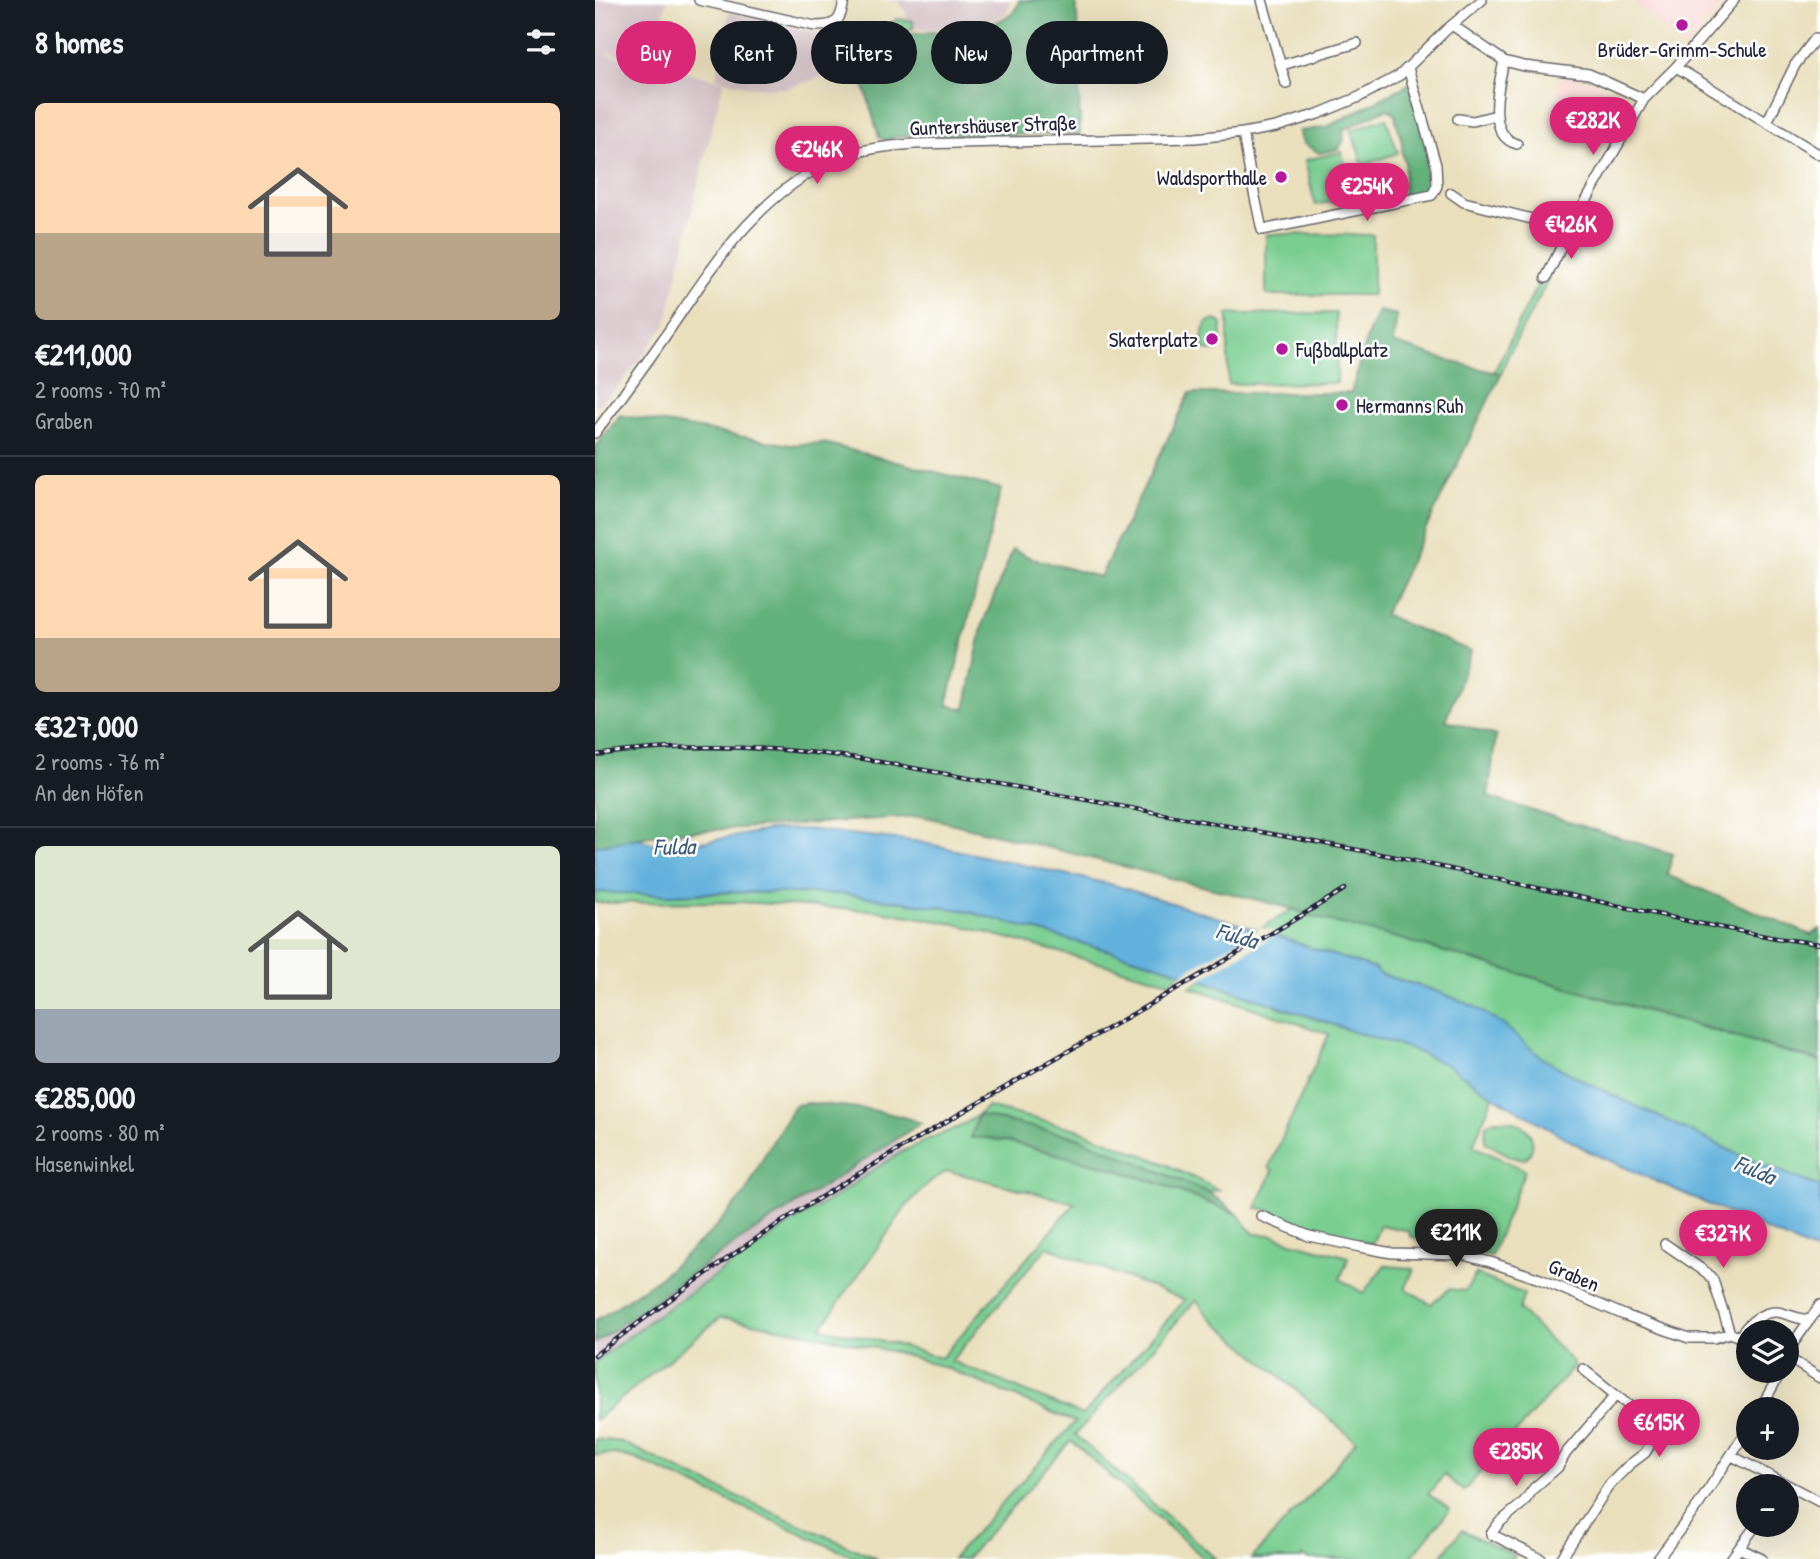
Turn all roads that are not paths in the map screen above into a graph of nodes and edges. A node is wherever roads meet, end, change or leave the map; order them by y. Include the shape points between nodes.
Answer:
1 (699, 0) edge
2 (844, 0) edge
3 (1262, 0) edge
4 (1482, 0) edge
5 (1734, 0) edge
6 (1452, 25) junction
7 (1815, 39) dead end
8 (1357, 43) dead end
9 (1504, 61) junction
10 (1282, 65) junction
11 (1676, 67) junction
12 (1408, 68) junction
13 (1286, 84) dead end
14 (1644, 99) junction
15 (1496, 115) junction
16 (1458, 119) dead end
17 (1767, 122) junction
18 (1243, 133) junction
19 (1517, 144) dead end
20 (1820, 155) edge
21 (1451, 193) dead end
22 (1569, 231) junction
23 (1546, 278) dead end
24 (595, 433) edge
25 (1261, 1216) dead end
26 (1665, 1244) dead end
27 (1820, 1305) edge
28 (1755, 1320) edge
29 (1810, 1320) junction
30 (1730, 1333) junction
31 (1799, 1335) edge
32 (1736, 1336) edge
33 (1799, 1365) edge
34 (1583, 1369) dead end
35 (1820, 1378) edge
36 (1615, 1396) junction
37 (1736, 1449) edge
38 (1732, 1456) junction
39 (1766, 1474) edge
40 (1799, 1492) edge
41 (1820, 1502) edge
42 (1747, 1537) edge
43 (1739, 1548) junction
44 (1541, 1559) edge
45 (1561, 1559) edge
46 (1658, 1559) edge
47 (1731, 1559) edge
48 (1762, 1559) edge

1 - 2 street via 815,26 833,25
3 - 10 street
4 - 6 street, Guntershäuser Straße
5 - 11 street
6 - 9 street
6 - 12 street, Guntershäuser Straße
7 - 17 street via 1795,65
8 - 10 street
9 - 14 street via 1589,74
9 - 15 street
10 - 13 street
11 - 14 street
11 - 17 street
12 - 18 street, Guntershäuser Straße via 1359,97 1318,114
12 - 18 street via 1436,166 1437,186 1432,195 1262,230
14 - 22 street
15 - 16 street via 1473,121
15 - 19 street via 1505,138
17 - 20 street
18 - 24 street, Guntershäuser Straße via 914,144 876,147 838,158 796,181 754,216
21 - 22 street via 1464,202
22 - 23 street
25 - 30 street, Graben via 1309,1236 1360,1247 1392,1253 1463,1255 1490,1262 1689,1338
26 - 30 street via 1713,1280
27 - 29 street
28 - 29 street via 1779,1312
29 - 31 street
30 - 32 street
33 - 35 street
34 - 36 street
36 - 44 street via 1558,1467 1491,1534
36 - 45 street via 1653,1426 1653,1440 1610,1485
37 - 38 street
38 - 39 street
38 - 46 street
40 - 41 street
42 - 43 street
43 - 47 street
43 - 48 street

